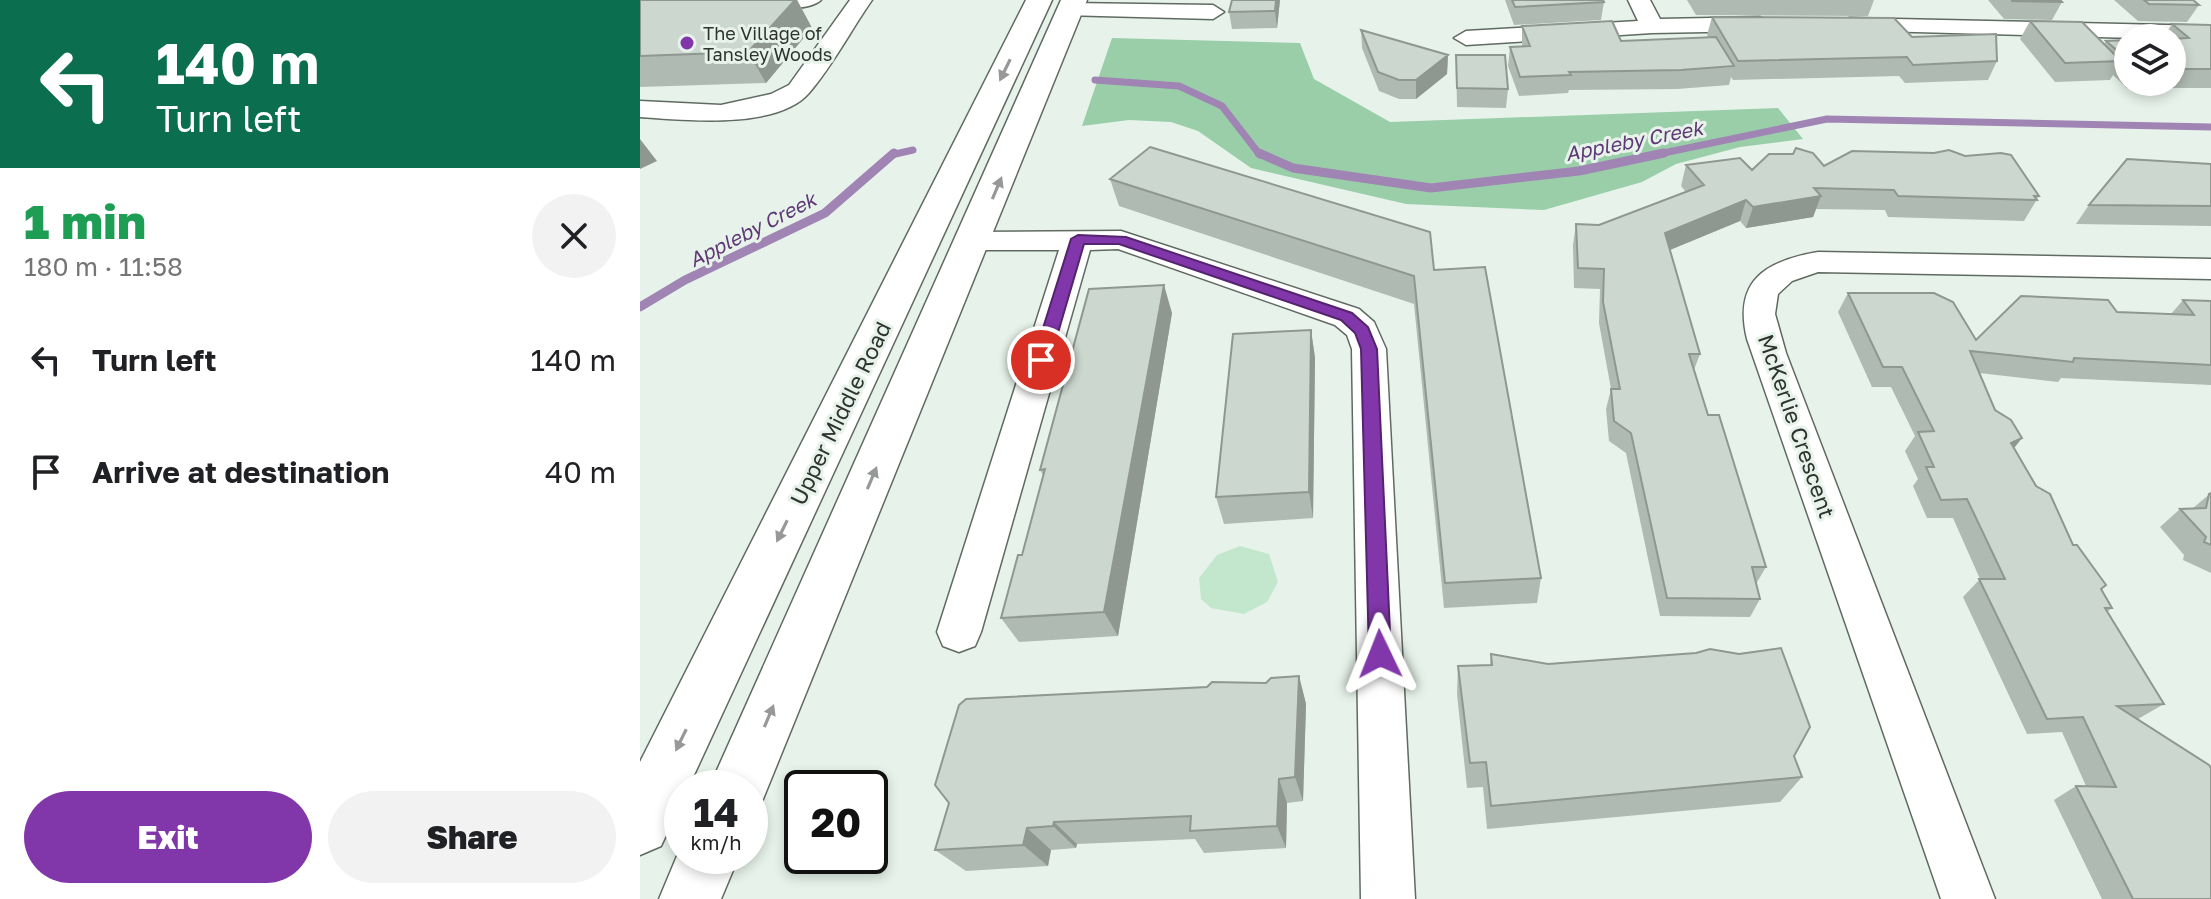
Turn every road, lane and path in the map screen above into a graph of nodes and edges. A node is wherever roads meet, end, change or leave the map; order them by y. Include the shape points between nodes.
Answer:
1 (765, 0) edge
2 (810, 0) edge
3 (861, 0) edge
4 (1639, 0) edge
5 (1920, 0) edge
6 (1061, 3) edge
7 (1212, 13) edge
8 (1776, 24) edge
9 (1822, 25) edge
10 (1652, 26) junction
11 (1945, 27) junction
12 (2211, 33) edge
13 (1466, 38) dead end
14 (640, 109) edge
15 (1078, 239) junction
16 (974, 241) junction
17 (2211, 269) edge
18 (959, 632) dead end
19 (746, 770) edge
20 (640, 825) edge
21 (700, 874) edge
22 (690, 899) edge
23 (1388, 899) edge
24 (1968, 899) edge

1 - 2 street
3 - 14 street via 798,90 786,98 746,111
4 - 10 street
5 - 11 street
6 - 7 street
16 -> 6 main road
6 -> 20 main road, Upper Middle Road
8 - 10 street
9 - 11 street
10 - 13 street
11 - 12 street
15 - 16 street
15 - 18 street
15 - 23 street via 1121,240 1347,317 1362,330 1369,349
19 -> 16 main road
17 - 24 street, McKerlie Crescent via 1818,262 1788,269 1760,297 1759,316 1795,425
21 - 22 main road

